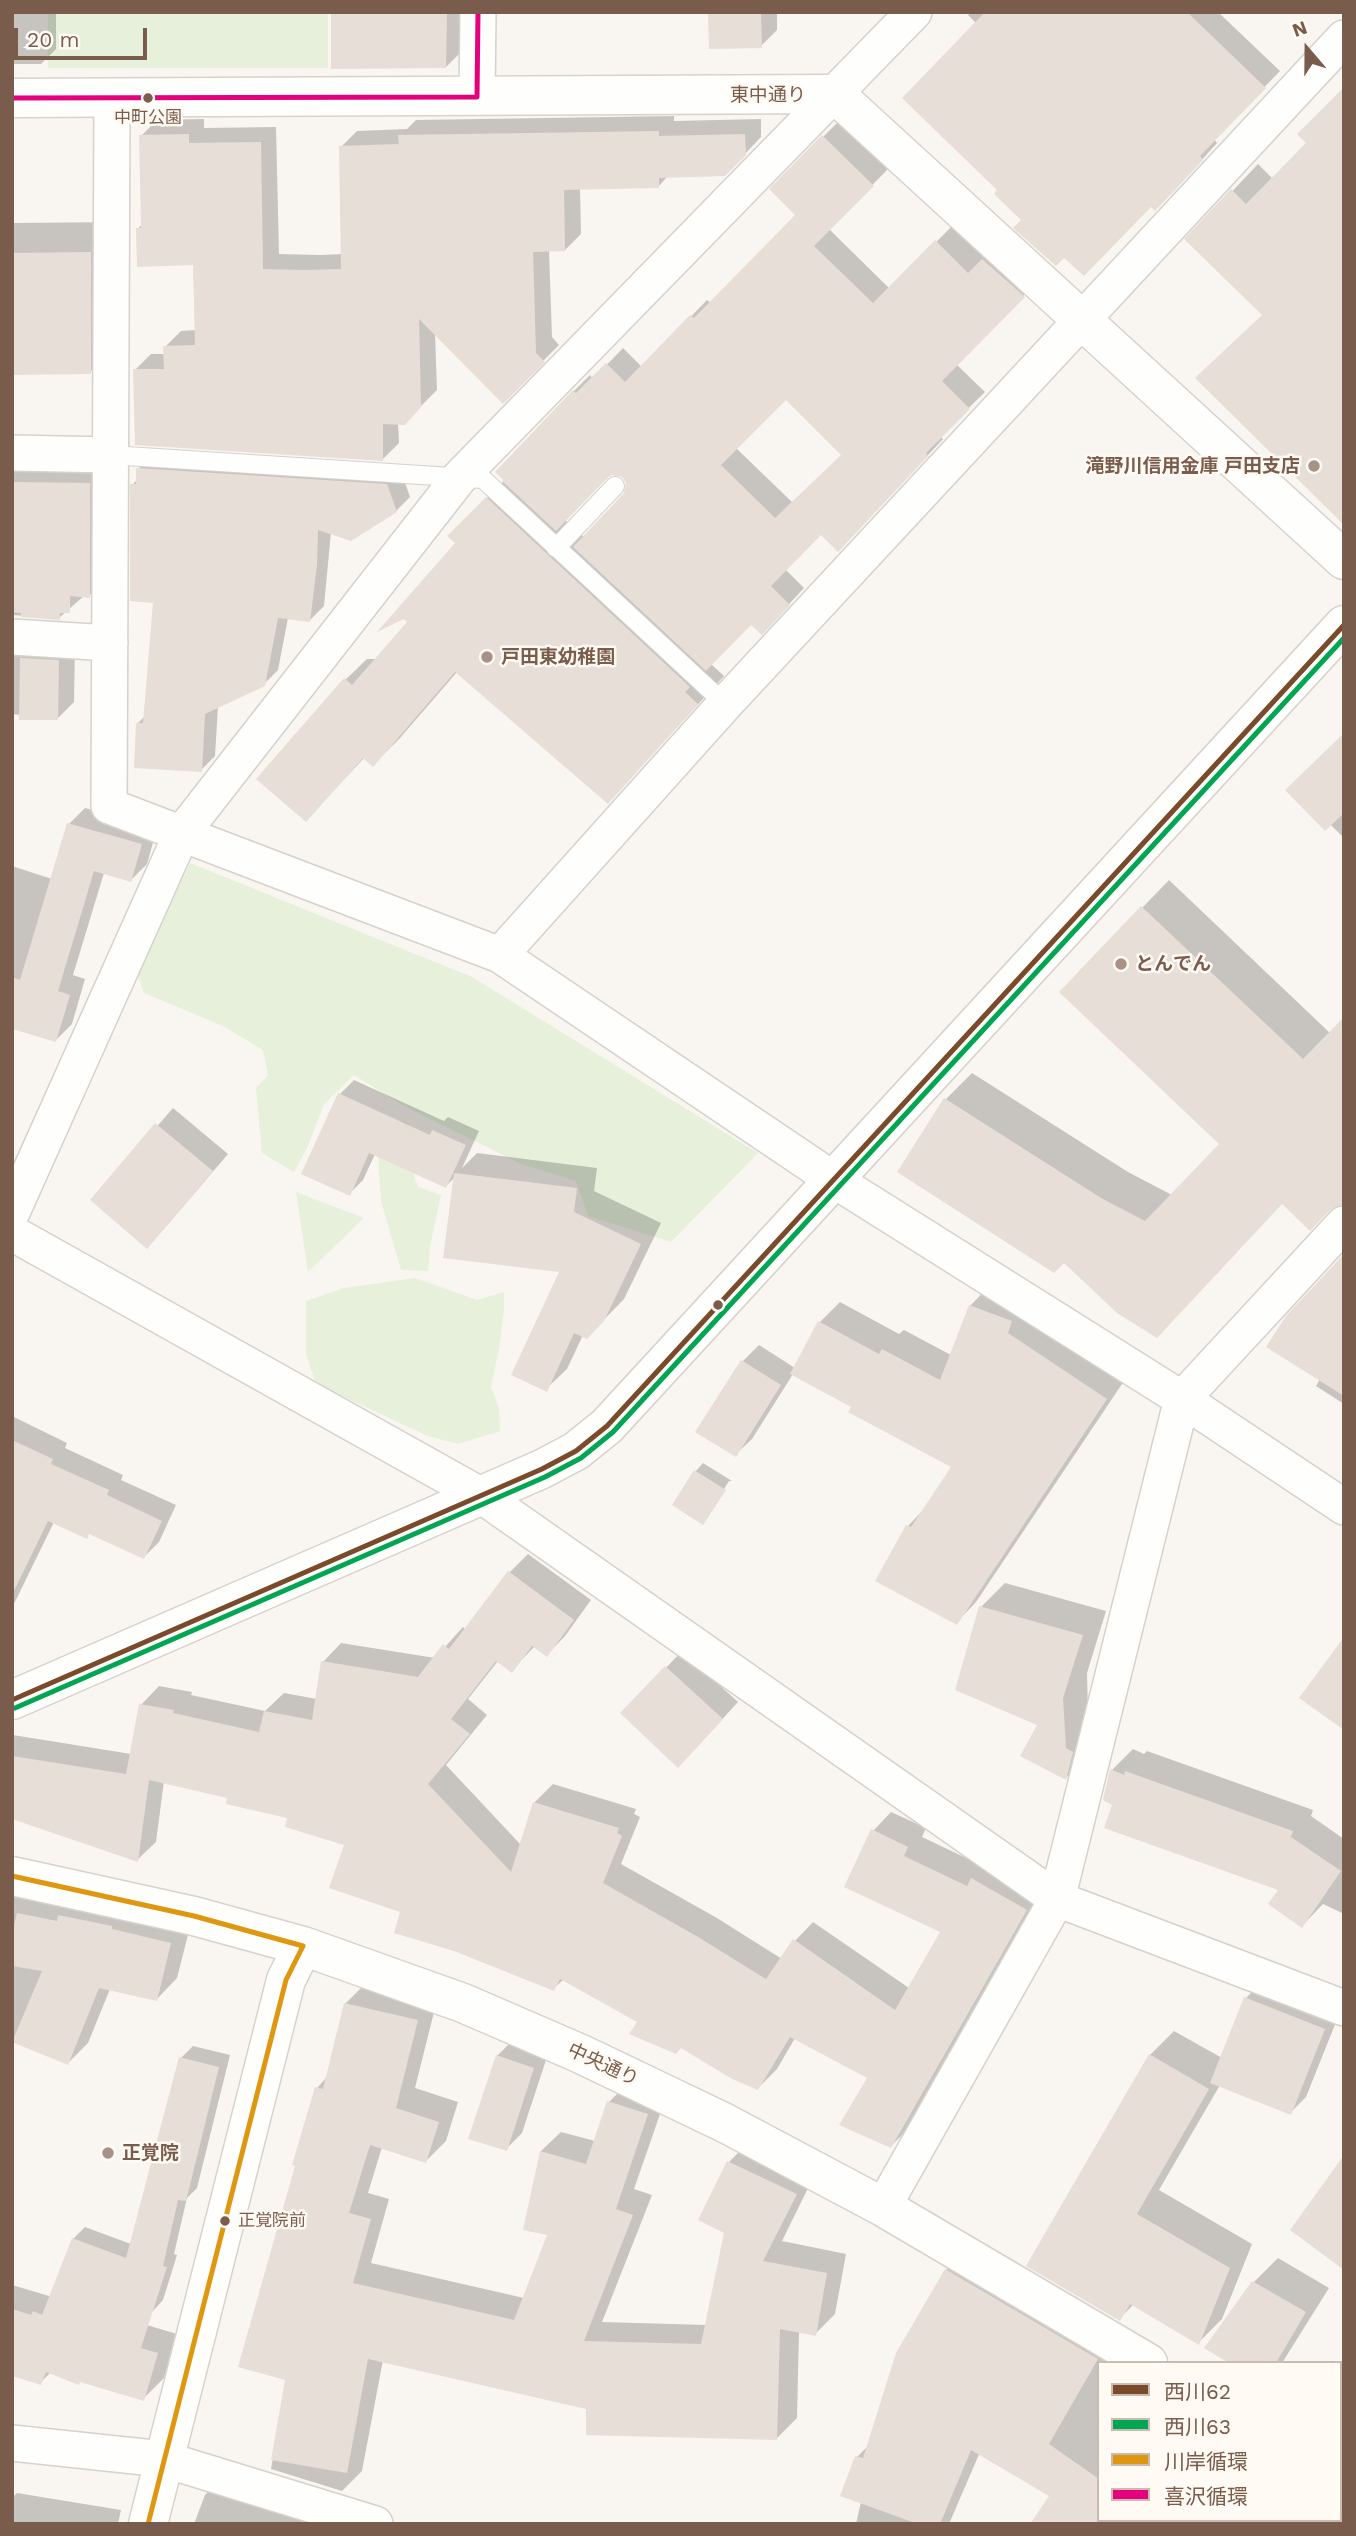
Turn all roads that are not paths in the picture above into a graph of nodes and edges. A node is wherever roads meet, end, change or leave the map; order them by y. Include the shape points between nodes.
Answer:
1 (478, 12) edge
2 (914, 12) edge
3 (1344, 38) edge
4 (835, 94) junction
5 (477, 97) junction
6 (12, 98) edge
7 (112, 98) junction
8 (1082, 319) junction
9 (12, 453) edge
10 (111, 455) junction
11 (459, 478) junction
12 (615, 486) dead end
13 (556, 548) junction
14 (1344, 560) edge
15 (1344, 625) edge
16 (12, 638) edge
17 (110, 643) junction
18 (725, 704) junction
19 (182, 833) junction
20 (500, 955) junction
21 (834, 1180) junction
22 (12, 1212) edge
23 (1344, 1224) edge
24 (12, 1233) edge
25 (1182, 1399) junction
26 (482, 1496) junction
27 (1344, 1507) edge
28 (12, 1700) edge
29 (12, 1877) edge
30 (1056, 1899) junction
31 (303, 1946) junction
32 (1344, 2008) edge
33 (883, 2207) junction
34 (1145, 2361) edge
35 (12, 2444) edge
36 (163, 2459) junction
37 (148, 2524) edge
38 (375, 2524) edge

1 - 5 street
2 - 4 street
3 - 8 street
4 - 5 street, 東中通り
4 - 8 street, 東中通り
4 - 11 street
5 - 7 street, 東中通り
6 - 7 street, 東中通り
7 - 10 street
8 - 14 street, 東中通り
8 - 18 street
9 - 10 street
10 - 11 lane
10 - 17 street
11 - 13 lane via 483,479
11 - 19 street
12 - 13 lane
13 - 18 lane
15 - 21 street
16 - 17 street
17 - 19 street via 109,806
18 - 20 street
19 - 20 street
19 - 22 street
20 - 21 street
21 - 25 street
21 - 26 street via 607,1426 576,1451
23 - 25 street
24 - 26 street
25 - 27 street
25 - 30 street
26 - 28 street
26 - 30 street
29 - 31 street, 中央通り via 194,1916
30 - 32 street
30 - 33 street
31 - 33 street, 中央通り via 463,2003 581,2054 725,2123
31 - 36 street via 286,1980
33 - 34 street, 中央通り
35 - 36 street
36 - 37 street
36 - 38 street

